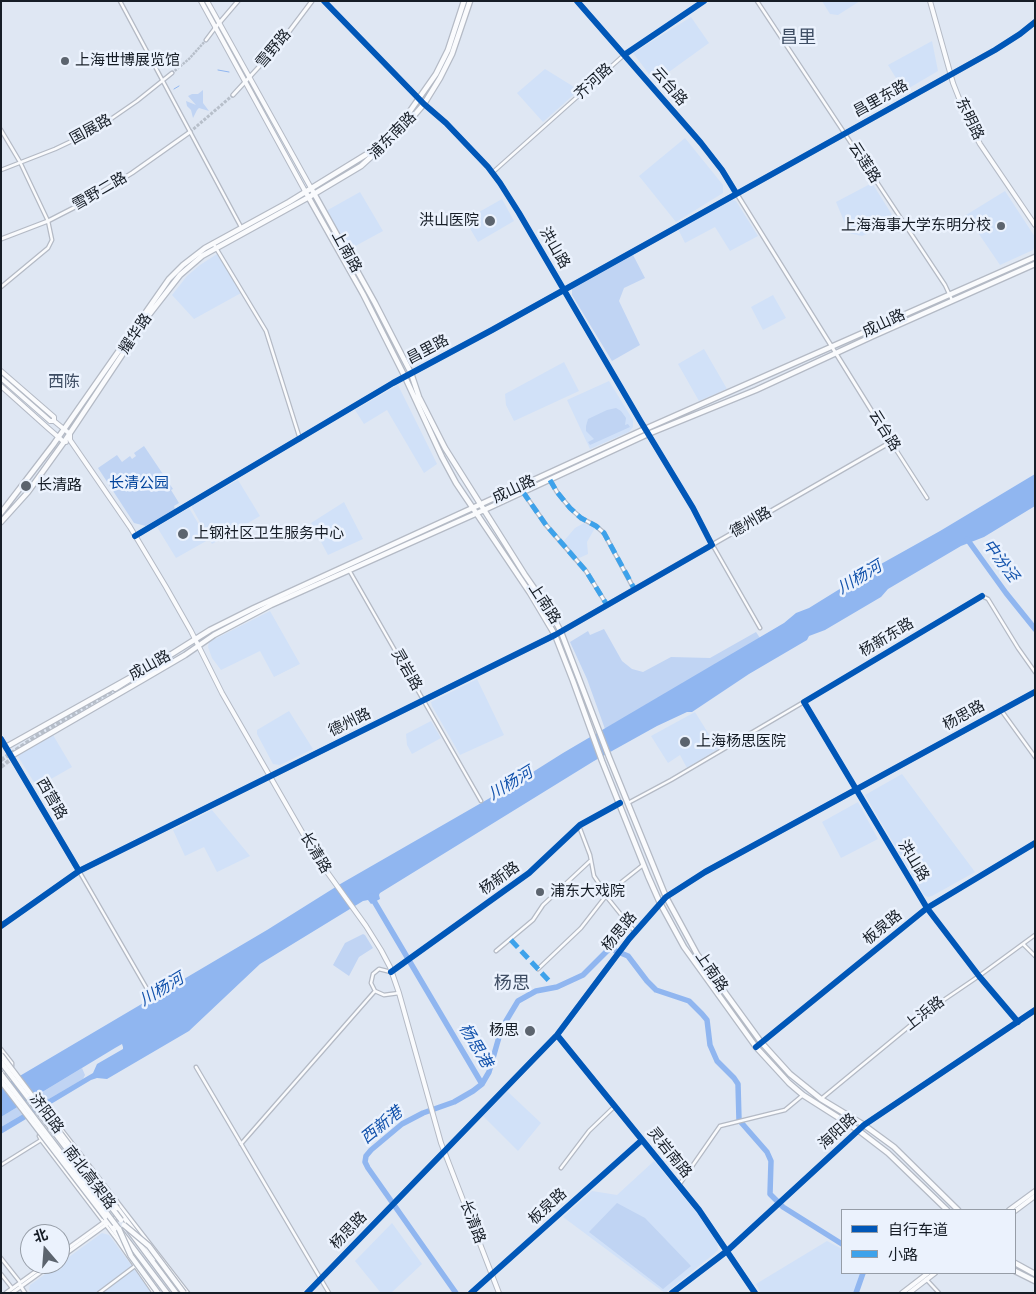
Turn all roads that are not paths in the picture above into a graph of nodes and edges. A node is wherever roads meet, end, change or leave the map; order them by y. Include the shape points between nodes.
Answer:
1 (120, 1) edge
2 (201, 1) edge
3 (207, 1) edge
4 (238, 1) edge
5 (312, 1) edge
6 (324, 1) edge
7 (464, 1) edge
8 (470, 1) edge
9 (577, 1) edge
10 (704, 1) edge
11 (758, 1) edge
12 (930, 1) edge
13 (1035, 22) edge
14 (219, 23) junction
15 (215, 28) junction
16 (206, 40) tunnel mouth
17 (624, 55) junction
18 (172, 73) tunnel mouth
19 (950, 75) junction
20 (250, 78) junction
21 (163, 81) junction
22 (246, 83) junction
23 (233, 95) tunnel mouth
24 (420, 98) junction
25 (424, 104) junction
26 (1, 130) edge
27 (190, 132) junction
28 (845, 133) junction
29 (20, 162) junction
30 (1, 170) edge
31 (492, 173) junction
32 (311, 188) junction
33 (306, 191) junction
34 (314, 193) junction
35 (736, 193) junction
36 (309, 197) junction
37 (48, 221) junction
38 (1035, 225) edge
39 (242, 228) junction
40 (1, 238) edge
41 (215, 246) junction
42 (1035, 257) edge
43 (1035, 264) edge
44 (1, 287) edge
45 (564, 289) junction
46 (950, 294) junction
47 (952, 300) junction
48 (832, 348) junction
49 (836, 353) junction
50 (1, 371) edge
51 (411, 373) junction
52 (405, 377) junction
53 (1, 378) edge
54 (1, 386) edge
55 (54, 421) junction
56 (64, 429) junction
57 (645, 429) junction
58 (70, 434) junction
59 (648, 434) junction
60 (58, 437) junction
61 (300, 439) junction
62 (70, 440) junction
63 (64, 442) junction
64 (891, 442) junction
65 (550, 480) junction
66 (523, 492) junction
67 (927, 498) dead end
68 (481, 505) junction
69 (472, 509) junction
70 (484, 510) junction
71 (1, 513) edge
72 (476, 514) junction
73 (1, 522) edge
74 (136, 536) junction
75 (712, 545) junction
76 (348, 568) junction
77 (634, 590) junction
78 (607, 605) junction
79 (760, 628) dead end
80 (561, 632) junction
81 (555, 636) junction
82 (195, 639) junction
83 (198, 646) junction
84 (149, 667) junction
85 (1035, 672) edge
86 (144, 679) junction
87 (1035, 692) edge
88 (423, 701) junction
89 (804, 702) junction
90 (1001, 710) junction
91 (1, 739) edge
92 (6, 747) junction
93 (11, 756) junction
94 (1035, 758) edge
95 (270, 777) junction
96 (855, 790) junction
97 (481, 801) dead end
98 (620, 803) junction
99 (628, 803) junction
100 (578, 826) junction
101 (1035, 843) edge
102 (590, 861) junction
103 (644, 864) junction
104 (79, 872) junction
105 (606, 895) junction
106 (666, 897) junction
107 (660, 903) junction
108 (926, 908) junction
109 (1, 926) edge
110 (635, 932) junction
111 (1035, 935) edge
112 (1023, 944) junction
113 (496, 950) dead end
114 (1035, 956) edge
115 (538, 969) dead end
116 (392, 972) junction
117 (979, 976) junction
118 (375, 991) junction
119 (398, 993) junction
120 (150, 994) dead end
121 (1035, 1010) edge
122 (1018, 1022) junction
123 (557, 1034) junction
124 (761, 1042) junction
125 (756, 1047) junction
126 (1, 1049) edge
127 (1, 1055) edge
128 (1, 1062) edge
129 (196, 1067) dead end
130 (1, 1074) edge
131 (1, 1081) edge
132 (803, 1095) junction
133 (821, 1099) junction
134 (615, 1106) junction
135 (864, 1125) junction
136 (858, 1130) junction
137 (41, 1140) junction
138 (642, 1140) junction
139 (241, 1144) junction
140 (444, 1151) junction
141 (1, 1165) edge
142 (561, 1168) dead end
143 (679, 1185) junction
144 (1035, 1191) edge
145 (1035, 1196) edge
146 (946, 1209) edge
147 (957, 1209) edge
148 (1010, 1209) edge
149 (1016, 1210) edge
150 (121, 1213) junction
151 (106, 1222) junction
152 (124, 1225) junction
153 (119, 1229) junction
154 (70, 1247) edge
155 (70, 1250) edge
156 (727, 1251) junction
157 (1, 1258) edge
158 (1016, 1264) edge
159 (135, 1266) junction
160 (1016, 1272) edge
161 (1, 1274) edge
162 (34, 1274) edge
163 (37, 1274) edge
164 (492, 1274) junction
165 (927, 1274) edge
166 (934, 1274) edge
167 (1035, 1274) edge
168 (321, 1278) junction
169 (926, 1279) junction
170 (1035, 1281) edge
171 (19, 1286) junction
172 (12, 1290) edge
173 (6, 1293) edge
174 (20, 1293) edge
175 (24, 1293) edge
176 (99, 1293) edge
177 (158, 1293) edge
178 (167, 1293) edge
179 (176, 1293) edge
180 (185, 1293) edge
181 (307, 1293) edge
182 (329, 1293) edge
183 (471, 1293) edge
184 (499, 1293) edge
185 (672, 1293) edge
186 (755, 1293) edge
187 (902, 1293) edge
188 (909, 1293) edge
189 (939, 1293) edge

1 - 21 street
2 - 15 main road, 上南路
3 - 14 main road, 上南路
4 - 14 street
5 - 20 street, 雪野路
6 - 24 street, 洪山路
7 - 24 main road, 浦东南路 via 448,50
8 - 25 main road, 浦东南路 via 452,54
9 - 17 street, 云台路
10 - 17 street, 齐河路
11 - 28 street, 云莲路
12 - 19 main road, 东明路
13 - 19 street, 昌里东路 via 995,50
14 - 15 street
14 - 20 main road, 上南路
15 - 16 street
15 - 22 main road, 上南路
17 - 31 street, 齐河路
17 - 35 street, 云台路 via 711,155
18 - 21 street, 国展路
19 - 28 street, 昌里东路
19 - 38 main road, 东明路 via 972,129
20 - 22 street, 雪野路
20 - 32 main road, 上南路
21 - 27 street
21 - 29 street, 国展路 via 95,130
22 - 23 street, 雪野路
22 - 33 main road, 上南路
24 - 25 street, 洪山路
24 - 32 main road, 浦东南路 via 403,121 367,154
25 - 31 street, 洪山路
25 - 34 main road, 浦东南路 via 368,161
26 - 29 street
27 - 37 street, 雪野二路 via 132,173
27 - 39 street
28 - 35 street, 昌里东路
28 - 46 street, 云莲路
29 - 30 street, 国展路
29 - 37 street
31 - 45 street, 洪山路
32 - 33 main road, 耀华路
32 - 34 main road, 上南路
33 - 36 main road, 上南路
33 - 39 main road, 耀华路
34 - 36 main road, 耀华路
34 - 51 main road, 上南路
35 - 45 street, 昌里路
35 - 48 street, 云台路
36 - 41 main road, 耀华路
36 - 52 main road, 上南路
37 - 40 street, 雪野二路
37 - 44 street via 52,240 48,248
39 - 41 main road, 耀华路
41 - 56 main road, 耀华路 via 193,256 169,279
41 - 58 main road, 耀华路 via 173,282
41 - 61 street via 266,331
42 - 46 main road, 成山路
43 - 47 main road, 成山路
45 - 51 street, 昌里路
45 - 57 street, 洪山路
46 - 47 street, 云莲路
46 - 48 main road, 成山路
47 - 49 main road, 成山路
48 - 49 street, 云台路
48 - 57 main road, 成山路
49 - 59 main road, 成山路
49 - 64 street, 云台路
50 - 55 main road via 54,417
51 - 52 street, 昌里路
51 - 68 main road, 上南路 via 419,397 445,448
52 - 61 street, 昌里路
52 - 69 main road, 上南路 via 442,457
53 - 55 main road via 50,421
54 - 60 main road
55 - 56 main road
56 - 58 main road
56 - 60 main road, 耀华路
57 - 59 street, 洪山路
57 - 68 main road, 成山路
58 - 62 main road
58 - 63 main road, 耀华路
59 - 65 main road, 成山路
59 - 75 street, 洪山路
60 - 63 main road
60 - 71 main road, 耀华路
61 - 74 street, 昌里路
62 - 63 main road
62 - 74 main road, 长清路
63 - 73 main road, 耀华路 via 28,492
64 - 67 street, 云台路
64 - 75 street, 德州路
65 - 66 main road, 成山路
65 - 77 street via 570,508 604,533
66 - 70 main road, 成山路
66 - 78 street via 546,525 586,571
68 - 69 main road, 成山路
68 - 70 main road, 上南路
69 - 72 main road, 上南路
69 - 76 main road, 成山路
70 - 72 main road, 成山路
70 - 80 main road, 上南路
72 - 76 main road, 成山路
72 - 81 main road, 上南路
74 - 82 main road, 长清路
75 - 77 street, 德州路
75 - 79 street, 洪山路
76 - 82 main road, 成山路 via 254,608
76 - 83 main road, 成山路 via 224,629
76 - 88 street, 灵岩路
77 - 78 street, 德州路
78 - 80 street, 德州路
80 - 81 street, 德州路
80 - 99 main road, 上南路
81 - 88 street, 德州路
81 - 98 main road, 上南路
82 - 83 main road, 长清路
82 - 84 main road, 成山路
83 - 86 main road, 成山路
83 - 95 main road, 长清路
84 - 86 main road via 116,691
84 - 92 main road, 成山路
85 - 89 street, 杨新东路 via 988,599 982,596
86 - 93 main road, 成山路
87 - 90 street, 杨思路
88 - 95 street, 德州路
88 - 97 street, 灵岩路
89 - 96 street, 洪山路
89 - 99 street, 杨新东路
90 - 94 street
90 - 96 street, 杨思路
91 - 92 street, 西营路
92 - 93 street, 西营路
93 - 104 street, 西营路
95 - 104 street, 德州路
95 - 116 main road, 长清路 via 317,858 374,938
96 - 106 street, 杨思路 via 705,872
96 - 108 street, 洪山路
98 - 100 street, 杨新路
98 - 103 main road, 上南路
99 - 106 main road, 上南路
100 - 102 street
100 - 116 street, 杨新路 via 529,873
101 - 108 street, 板泉路
102 - 105 street via 596,881
102 - 113 street via 543,905 533,920
103 - 105 street
103 - 107 main road, 上南路
104 - 109 street, 德州路
104 - 120 street, 西营路
105 - 110 street
105 - 115 street via 581,928
106 - 107 street, 杨思路
106 - 124 main road, 上南路 via 702,961
107 - 110 street, 杨思路
107 - 125 main road, 上南路 via 695,964
108 - 117 street, 洪山路
108 - 124 street, 板泉路
110 - 123 street, 杨思路
111 - 112 street, 上浜路
112 - 114 street
112 - 117 street, 上浜路
116 - 118 street, 杨新路 via 380,969 373,974 370,983
116 - 119 main road, 长清路
117 - 122 street, 洪山路
117 - 133 street, 上浜路 via 921,1016
118 - 119 street via 384,995
118 - 139 street
119 - 140 main road, 长清路
121 - 122 street, 海阳路
122 - 135 street, 海阳路
123 - 134 street, 灵岩南路
123 - 140 street, 杨思路
124 - 125 street, 板泉路
124 - 133 main road, 上南路 via 790,1074
125 - 132 main road, 上南路
126 - 130 street via 12,1066
127 - 150 main road, 济阳路, bridge
128 - 152 main road, 南北高架路, bridge
129 - 139 street
130 - 153 main road, 南北高架路, bridge
131 - 151 main road, 济阳路, bridge
132 - 136 main road, 上南路
132 - 143 street via 785,1110 718,1128
133 - 135 main road, 上南路
134 - 138 street, 灵岩南路
134 - 142 street via 589,1131
135 - 136 street, 海阳路
135 - 147 main road, 上南路 via 894,1147
136 - 146 main road, 上南路 via 888,1153
136 - 156 street, 海阳路
137 - 141 street
137 - 151 street
137 - 180 street via 40,1132 52,1123 58,1125
138 - 143 street, 灵岩南路
138 - 164 street, 板泉路
139 - 168 street
140 - 164 main road, 长清路
140 - 168 street, 杨思路
143 - 156 street, 灵岩南路
144 - 148 main road
145 - 149 main road
150 - 151 street
150 - 180 main road, 济阳路
151 - 154 street
151 - 155 street
151 - 159 street
151 - 177 main road, 济阳路
152 - 179 main road, 南北高架路, bridge
152 - 180 main road, bridge via 149,1246
153 - 177 main road, bridge via 131,1256
153 - 178 main road, 南北高架路, bridge
156 - 185 street, 海阳路
156 - 186 street, 灵岩南路
157 - 171 street
158 - 167 main road
159 - 176 street
159 - 177 street
160 - 170 main road
161 - 172 street
162 - 171 street
163 - 171 street
164 - 183 street, 板泉路
164 - 184 main road, 长清路
165 - 187 main road
166 - 169 main road
168 - 181 street, 杨思路
168 - 182 street
169 - 188 main road
169 - 189 street
171 - 172 street
171 - 172 street
171 - 174 street
171 - 175 street
172 - 173 street

